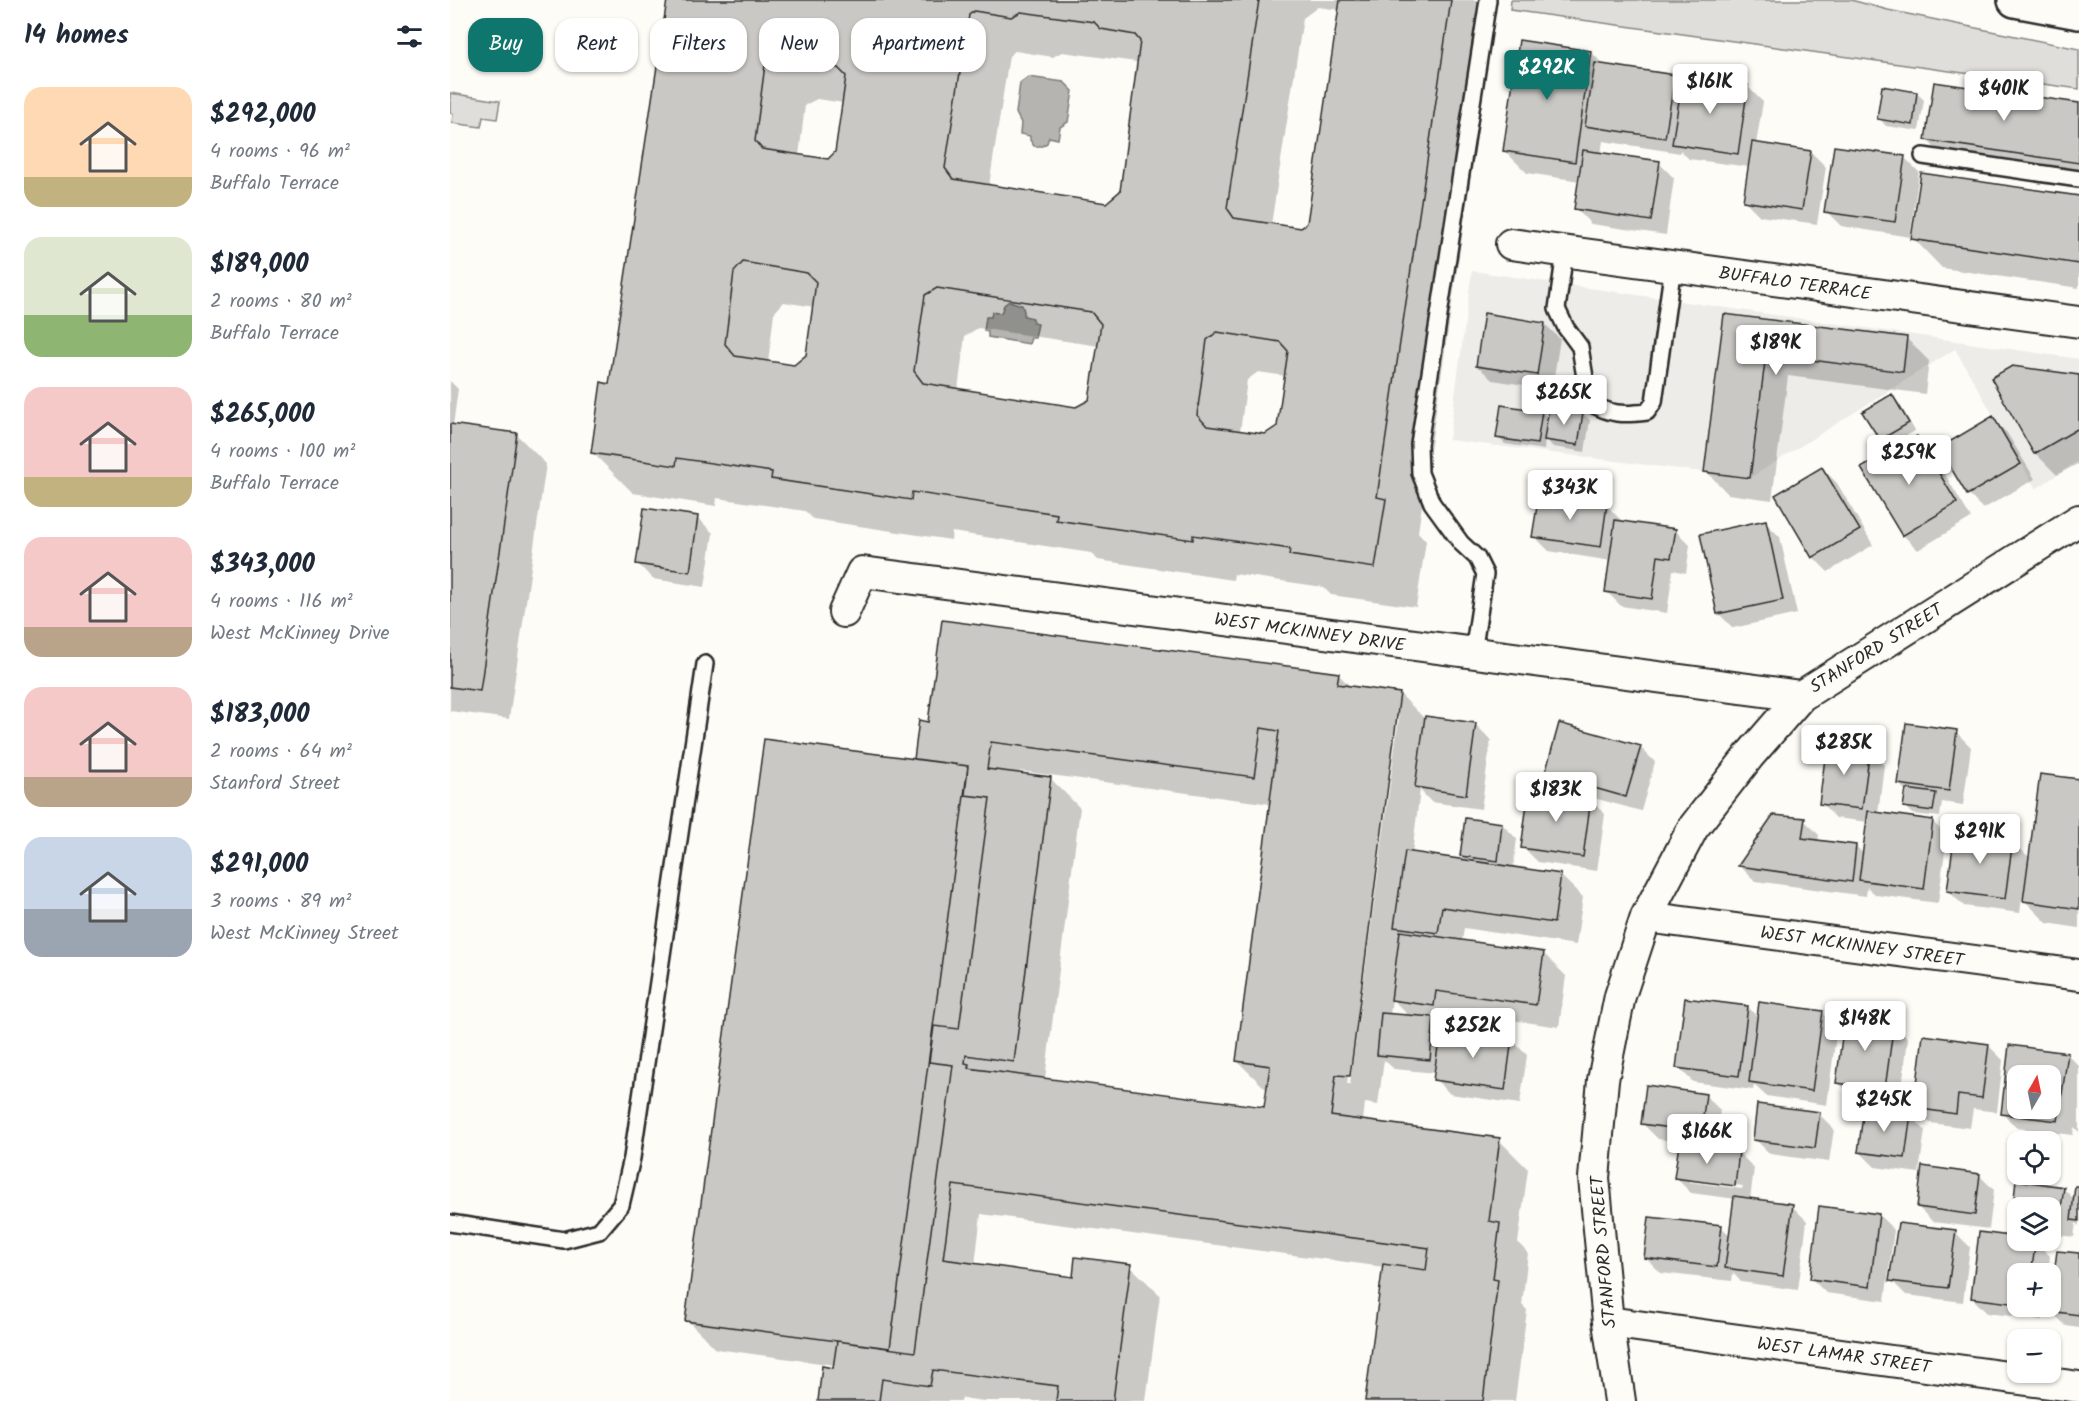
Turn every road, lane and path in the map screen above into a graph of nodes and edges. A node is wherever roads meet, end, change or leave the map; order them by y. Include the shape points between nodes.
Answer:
1 (1488, 0) edge
2 (2015, 0) edge
3 (2079, 12) edge
4 (1923, 156) dead end
5 (2079, 179) edge
6 (1511, 244) dead end
7 (1565, 252) junction
8 (1673, 266) junction
9 (2079, 322) edge
10 (2079, 520) edge
11 (843, 612) dead end
12 (1473, 654) junction
13 (705, 664) dead end
14 (1801, 696) junction
15 (1646, 917) junction
16 (2079, 975) edge
17 (450, 1223) edge
18 (1608, 1322) junction
19 (2079, 1387) edge
20 (1620, 1401) edge

1 - 12 lane via 1419,444 1420,473 1432,503 1477,558 1485,574
2 - 3 street
4 - 5 lane
6 - 7 street, BUFFALO TERRACE
7 - 8 street, BUFFALO TERRACE
7 - 8 lane via 1557,309 1580,347 1589,402 1622,415 1647,412 1654,402
8 - 9 street, BUFFALO TERRACE
10 - 14 street, STANFORD STREET
11 - 12 street, WEST MCKINNEY DRIVE via 862,573
12 - 14 street, WEST MCKINNEY DRIVE
13 - 17 lane via 632,1158 621,1205 599,1231 564,1239
14 - 15 street, STANFORD STREET via 1694,828
15 - 16 street, WEST MCKINNEY STREET
15 - 18 street, STANFORD STREET via 1620,996 1604,1080 1594,1178
18 - 19 street, WEST LAMAR STREET
18 - 20 street, STANFORD STREET

